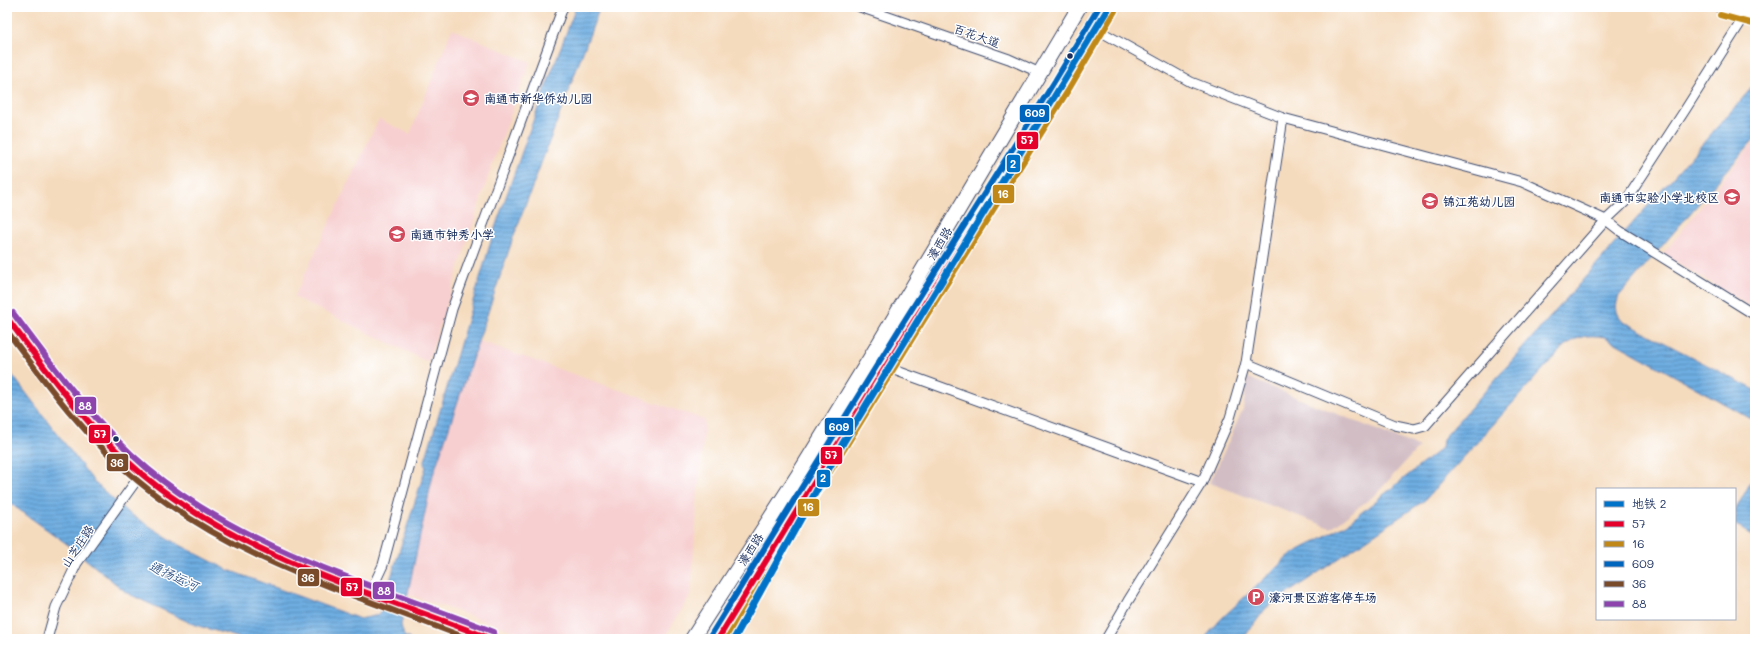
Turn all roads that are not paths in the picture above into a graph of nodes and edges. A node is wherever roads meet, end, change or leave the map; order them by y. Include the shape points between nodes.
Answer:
1 (563, 7) edge
2 (860, 7) edge
3 (1079, 7) edge
4 (1108, 7) edge
5 (1722, 7) edge
6 (1750, 15) edge
7 (1096, 29) junction
8 (1040, 73) junction
9 (1283, 118) junction
10 (1606, 220) junction
11 (1755, 315) edge
12 (7, 318) edge
13 (1246, 363) junction
14 (886, 367) junction
15 (141, 474) junction
16 (1202, 482) junction
17 (374, 595) junction
18 (47, 639) edge
19 (491, 639) edge
20 (692, 639) edge
21 (718, 639) edge
22 (1106, 639) edge

1 - 17 street via 452,309
2 - 8 street, 百花大道 via 1010,59
3 - 8 main road, 濠西路
4 - 7 main road, 濠西路
5 - 6 main road
6 - 10 street via 1625,202
7 - 9 street via 1191,82
7 - 14 main road, 濠西路
8 - 20 main road, 濠西路 via 869,360
9 - 10 street via 1522,182
9 - 13 street
10 - 11 street
10 - 13 street via 1425,426 1414,429 1396,425
12 - 15 street via 84,416
13 - 16 street via 1230,418
14 - 16 street
14 - 21 main road, 濠西路
15 - 17 street via 161,490 228,533 285,561
15 - 18 street, 山芝庄路 via 77,563 56,607
16 - 22 street
17 - 19 street

